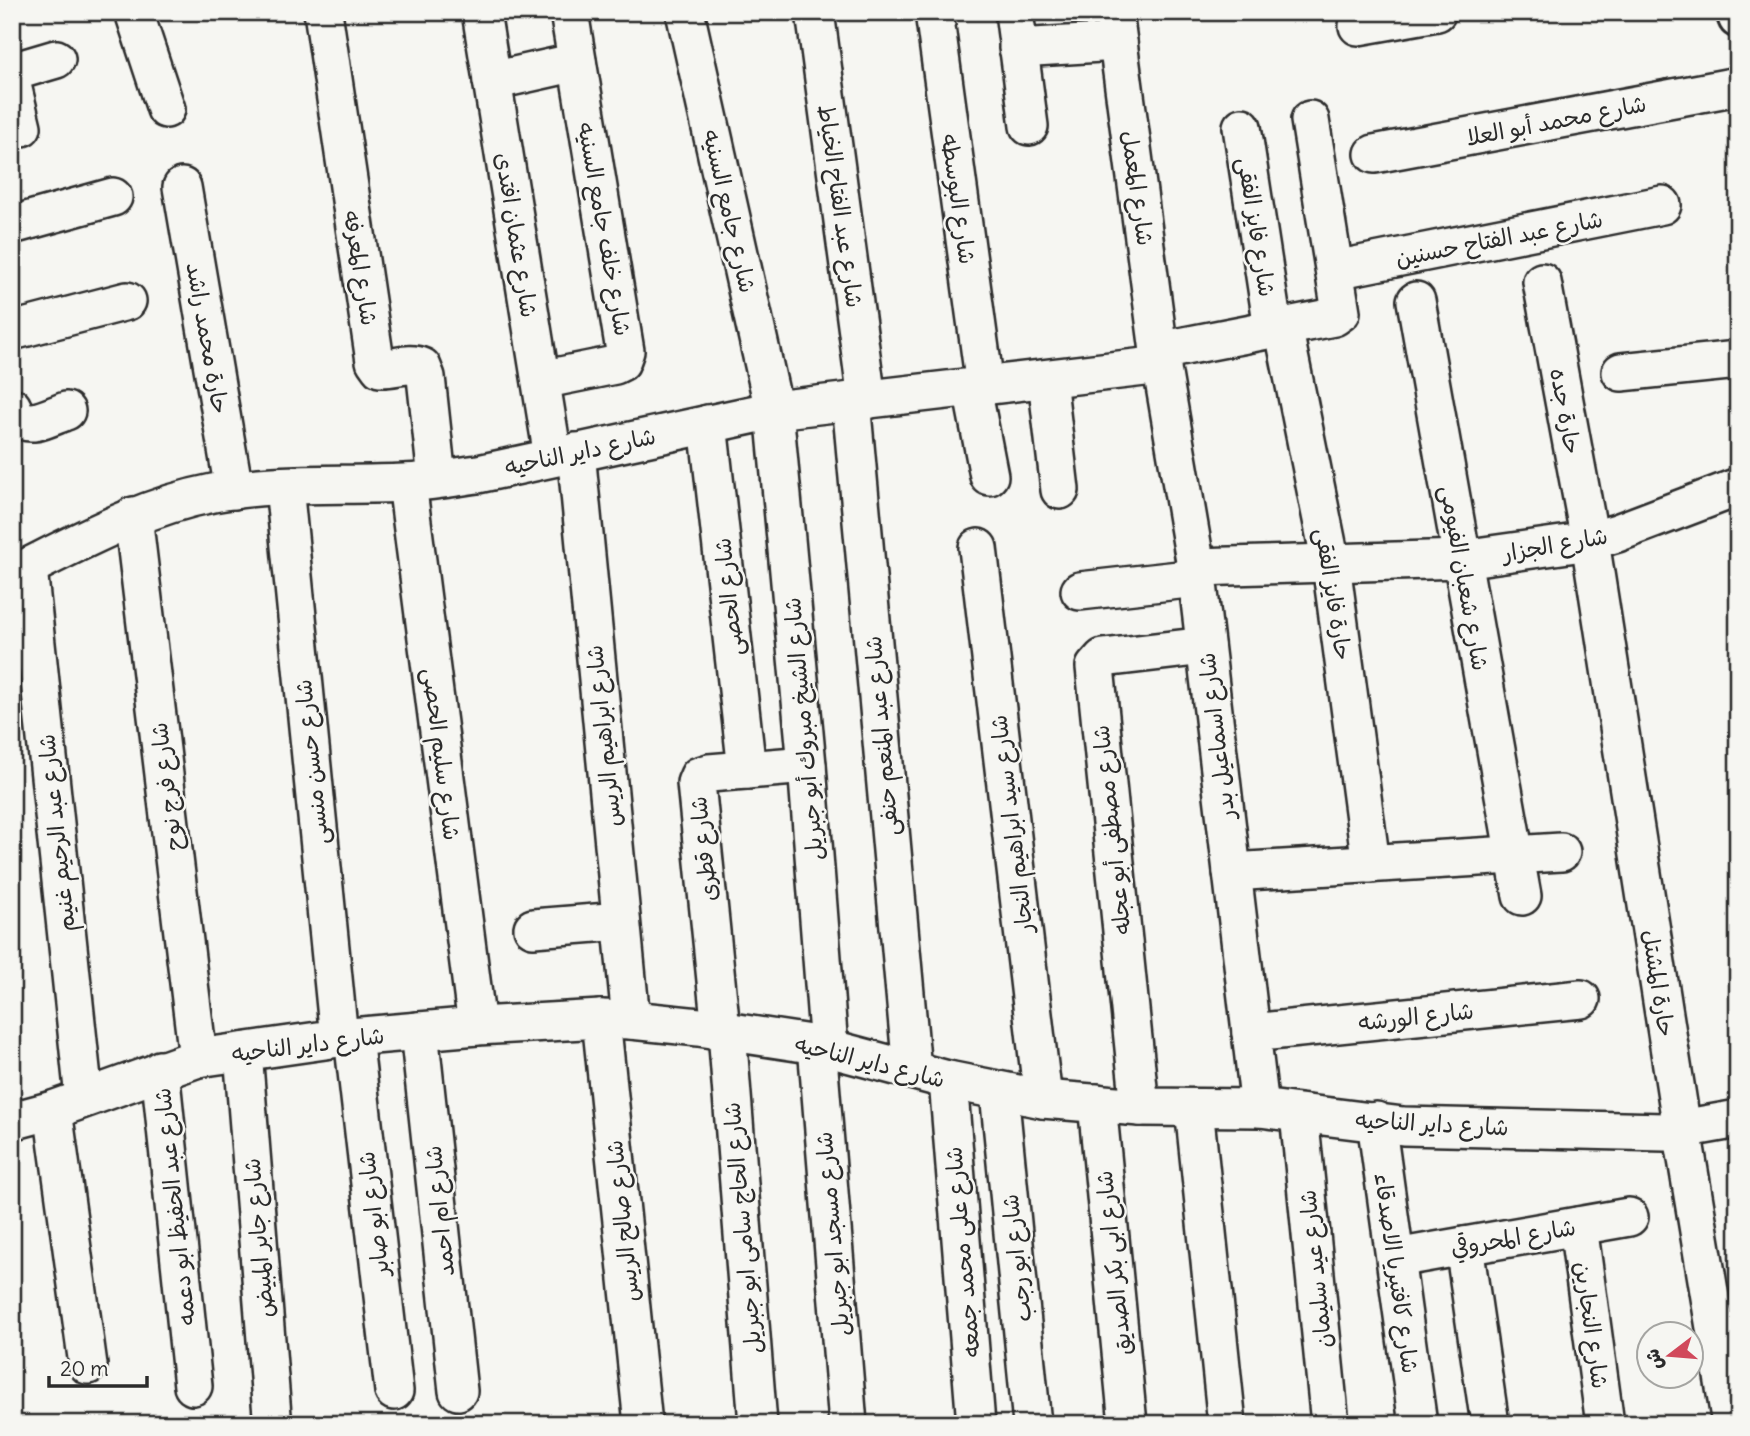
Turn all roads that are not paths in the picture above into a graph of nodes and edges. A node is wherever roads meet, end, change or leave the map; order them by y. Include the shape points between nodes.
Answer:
1 (113, 12) edge
2 (118, 12) edge
3 (134, 12) edge
4 (323, 12) edge
5 (481, 12) edge
6 (569, 12) edge
7 (685, 12) edge
8 (815, 12) edge
9 (934, 12) edge
10 (1014, 12) edge
11 (1437, 12) edge
12 (1736, 12) edge
13 (1738, 18) edge
14 (1358, 26) dead end
15 (1116, 27) edge
16 (1018, 48) junction
17 (56, 59) dead end
18 (577, 62) junction
19 (12, 72) edge
20 (492, 81) junction
21 (12, 85) edge
22 (1738, 86) edge
23 (166, 108) dead end
24 (1310, 120) dead end
25 (1029, 126) dead end
26 (22, 127) dead end
27 (1242, 127) dead end
28 (1374, 154) dead end
29 (182, 187) dead end
30 (113, 197) dead end
31 (1662, 205) dead end
32 (12, 225) edge
33 (1335, 270) junction
34 (1542, 282) dead end
35 (127, 301) dead end
36 (1416, 301) dead end
37 (1278, 327) junction
38 (12, 331) edge
39 (1161, 358) junction
40 (1738, 360) edge
41 (1621, 372) dead end
42 (1047, 379) junction
43 (541, 380) junction
44 (979, 387) junction
45 (859, 400) junction
46 (12, 407) edge
47 (774, 410) junction
48 (66, 411) dead end
49 (708, 424) junction
50 (564, 455) junction
51 (989, 476) dead end
52 (422, 481) junction
53 (284, 486) junction
54 (1738, 487) edge
55 (234, 490) junction
56 (1060, 490) dead end
57 (133, 516) junction
58 (1590, 541) junction
59 (978, 548) dead end
60 (1462, 559) junction
61 (1331, 564) junction
62 (20, 571) edge
63 (1196, 573) junction
64 (1080, 590) dead end
65 (1205, 646) junction
66 (807, 765) junction
67 (747, 770) junction
68 (1561, 852) dead end
69 (1513, 856) junction
70 (1371, 864) junction
71 (1232, 872) junction
72 (1522, 896) dead end
73 (621, 921) junction
74 (533, 928) dead end
75 (1581, 999) dead end
76 (616, 1019) junction
77 (477, 1026) junction
78 (419, 1031) junction
79 (724, 1031) junction
80 (1251, 1032) junction
81 (346, 1038) junction
82 (823, 1047) junction
83 (243, 1052) junction
84 (198, 1058) junction
85 (160, 1070) junction
86 (912, 1070) junction
87 (948, 1080) junction
88 (999, 1092) junction
89 (1043, 1099) junction
90 (1097, 1103) junction
91 (69, 1104) junction
92 (1140, 1107) junction
93 (1194, 1108) junction
94 (1260, 1108) junction
95 (1300, 1114) junction
96 (1738, 1119) edge
97 (12, 1121) edge
98 (1376, 1121) junction
99 (1682, 1129) junction
100 (1629, 1217) dead end
101 (1578, 1226) junction
102 (1464, 1246) junction
103 (1396, 1258) junction
104 (1727, 1336) edge
105 (88, 1366) dead end
106 (192, 1386) dead end
107 (394, 1391) dead end
108 (458, 1391) dead end
109 (271, 1424) edge
110 (643, 1424) edge
111 (758, 1424) edge
112 (848, 1424) edge
113 (976, 1424) edge
114 (1032, 1424) edge
115 (1128, 1424) edge
116 (1227, 1424) edge
117 (1330, 1424) edge
118 (1418, 1424) edge
119 (1490, 1424) edge
120 (1605, 1424) edge
121 (1731, 1424) edge

1 - 2 street
3 - 23 street
4 - 52 street, شارع المعرفه via 375,361 380,368 414,364 422,367 426,377
5 - 20 street, شارع عثمان افتدى
6 - 18 street, شارع خلف جامع السنيه
7 - 47 street, شارع جامع السنيه
8 - 45 street, شارع عبد الفتاح الخياط
9 - 44 street, شارع البوسطه
10 - 16 street
11 - 14 street
12 - 13 main road
15 - 16 street
15 - 39 street, شارع المعمل
16 - 25 street
17 - 19 street
18 - 20 street
18 - 43 street, شارع خلف جامع السنيه via 625,351 615,365
20 - 43 street, شارع عثمان افتدى
21 - 26 street
22 - 28 street, شارع محمد أبو العلا
24 - 33 street
27 - 37 street, شارع فايز الفقى
29 - 55 street, حارة محمد راشد
30 - 32 street
31 - 33 street, شارع عبد الفتاح حسنين
33 - 37 street, شارع داير الناحيه via 1339,314
34 - 58 street, حارة جده
35 - 38 street
36 - 60 street, شارع شعبان الفيومى
37 - 39 street, شارع داير الناحيه
37 - 61 street, حارة فايز الفقى
39 - 42 street, شارع داير الناحيه
39 - 63 street, شارع اسماعيل بدر
40 - 41 street
42 - 44 street, شارع داير الناحيه
42 - 56 street
43 - 50 street, شارع عثمان افتدى
44 - 45 street, شارع داير الناحيه
44 - 51 street, شارع البوسطه
45 - 47 street, شارع داير الناحيه
45 - 86 street, شارع عبد المنعم حنفى
46 - 48 street via 17,418 31,423
47 - 49 street, شارع داير الناحيه
47 - 66 street, شارع الشيخ مبروك أبو جبريل
49 - 50 street, شارع داير الناحيه
49 - 67 street, شارع الحصى
50 - 52 street, شارع داير الناحيه
50 - 73 street, شارع ابراهيم الريس
52 - 53 street, شارع داير الناحيه
52 - 77 street, شارع سليم الحصى
53 - 55 street, شارع داير الناحيه
53 - 81 street, شارع حسن منسى
54 - 58 street, شارع الجزار
55 - 57 street, شارع داير الناحيه
57 - 62 street, شارع داير الناحيه
57 - 84 street, شارع فرج نوح
58 - 60 street, شارع الجزار
58 - 99 street, حارة المشتل
59 - 89 street, شارع سيد ابراهيم النجار
60 - 61 street, شارع الجزار
60 - 69 street, شارع شعبان الفيومى
61 - 63 street, شارع الجزار
61 - 70 street, حارة فايز الفقى
62 - 91 street, شارع عبد الرحيم غنيم
63 - 64 street, شارع الجزار
63 - 65 street, شارع اسماعيل بدر
65 - 71 street, شارع اسماعيل بدر
65 - 92 street, شارع مصطفى أبو عجله via 1103,659 1095,667
66 - 67 street, شارع قطرى
66 - 82 street, شارع الشيخ مبروك أبو جبريل
67 - 79 street, شارع قطرى via 709,773 699,776 696,783
68 - 69 street
69 - 70 street
69 - 72 street, شارع شعبان الفيومى
70 - 71 street
71 - 80 street, شارع اسماعيل بدر
73 - 74 street
73 - 76 street, شارع ابراهيم الريس
75 - 80 street, شارع الورشه
76 - 77 street, شارع داير الناحيه
76 - 79 street, شارع داير الناحيه
76 - 110 street, شارع صالح الريس
77 - 78 street, شارع داير الناحيه
78 - 81 street, شارع داير الناحيه
78 - 108 street, شارع ام احمد
79 - 82 street, شارع داير الناحيه
79 - 111 street, شارع الحاج سامى ابو جبريل
80 - 94 street, شارع اسماعيل بدر
81 - 83 street, شارع داير الناحيه
81 - 107 street, شارع ابو صابر
82 - 86 street, شارع داير الناحيه
82 - 112 street, شارع مسجد ابو جبريل
83 - 84 street, شارع داير الناحيه
83 - 109 street, شارع جابر المبيض
84 - 85 street, شارع داير الناحيه
85 - 91 street, شارع داير الناحيه
85 - 106 street, شارع عبد الحفيظ ابو دعمه
86 - 87 street, شارع داير الناحيه
87 - 88 street, شارع داير الناحيه
87 - 113 street, شارع على محمد جمعه
88 - 89 street, شارع داير الناحيه
88 - 114 street, شارع ابو رجب
89 - 90 street, شارع داير الناحيه
90 - 92 street, شارع داير الناحيه
90 - 115 street, شارع ابى بكر الصديق
91 - 97 street, شارع داير الناحيه
91 - 105 street, شارع عبد الرحيم غنيم
92 - 93 street, شارع داير الناحيه
93 - 94 street, شارع داير الناحيه
93 - 116 street
94 - 95 street, شارع داير الناحيه
95 - 98 street, شارع داير الناحيه
95 - 117 street, شارع عيد سليمان
96 - 99 street, شارع داير الناحيه
98 - 99 street, شارع داير الناحيه via 1414,1126
98 - 103 street, شارع كافتيريا الاصدقاء
99 - 104 street, حارة المشتل
100 - 101 street, شارع المحروقي
101 - 102 street, شارع المحروقي
101 - 120 street, شارع النجارين
102 - 103 street, شارع المحروقي
102 - 119 street
103 - 118 street, شارع كافتيريا الاصدقاء
104 - 121 street, حارة المشتل

